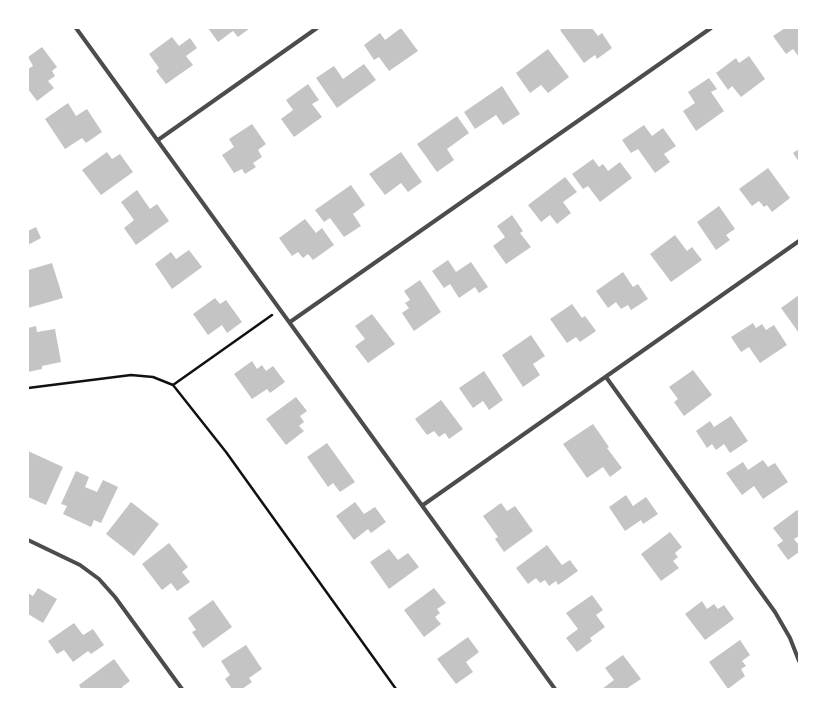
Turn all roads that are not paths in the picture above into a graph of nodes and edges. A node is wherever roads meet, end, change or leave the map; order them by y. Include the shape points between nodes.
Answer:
1 (76, 28) edge
2 (317, 28) edge
3 (711, 28) edge
4 (158, 140) junction
5 (799, 241) edge
6 (290, 322) junction
7 (606, 377) junction
8 (423, 505) junction
9 (28, 540) edge
10 (799, 661) edge
11 (182, 689) edge
12 (555, 689) edge

1 - 4 street
2 - 4 street
3 - 6 street
4 - 6 street
5 - 7 street
6 - 8 street
7 - 8 street
7 - 10 street via 775,612 790,638
8 - 12 street
9 - 11 street via 80,565 99,579 116,597

